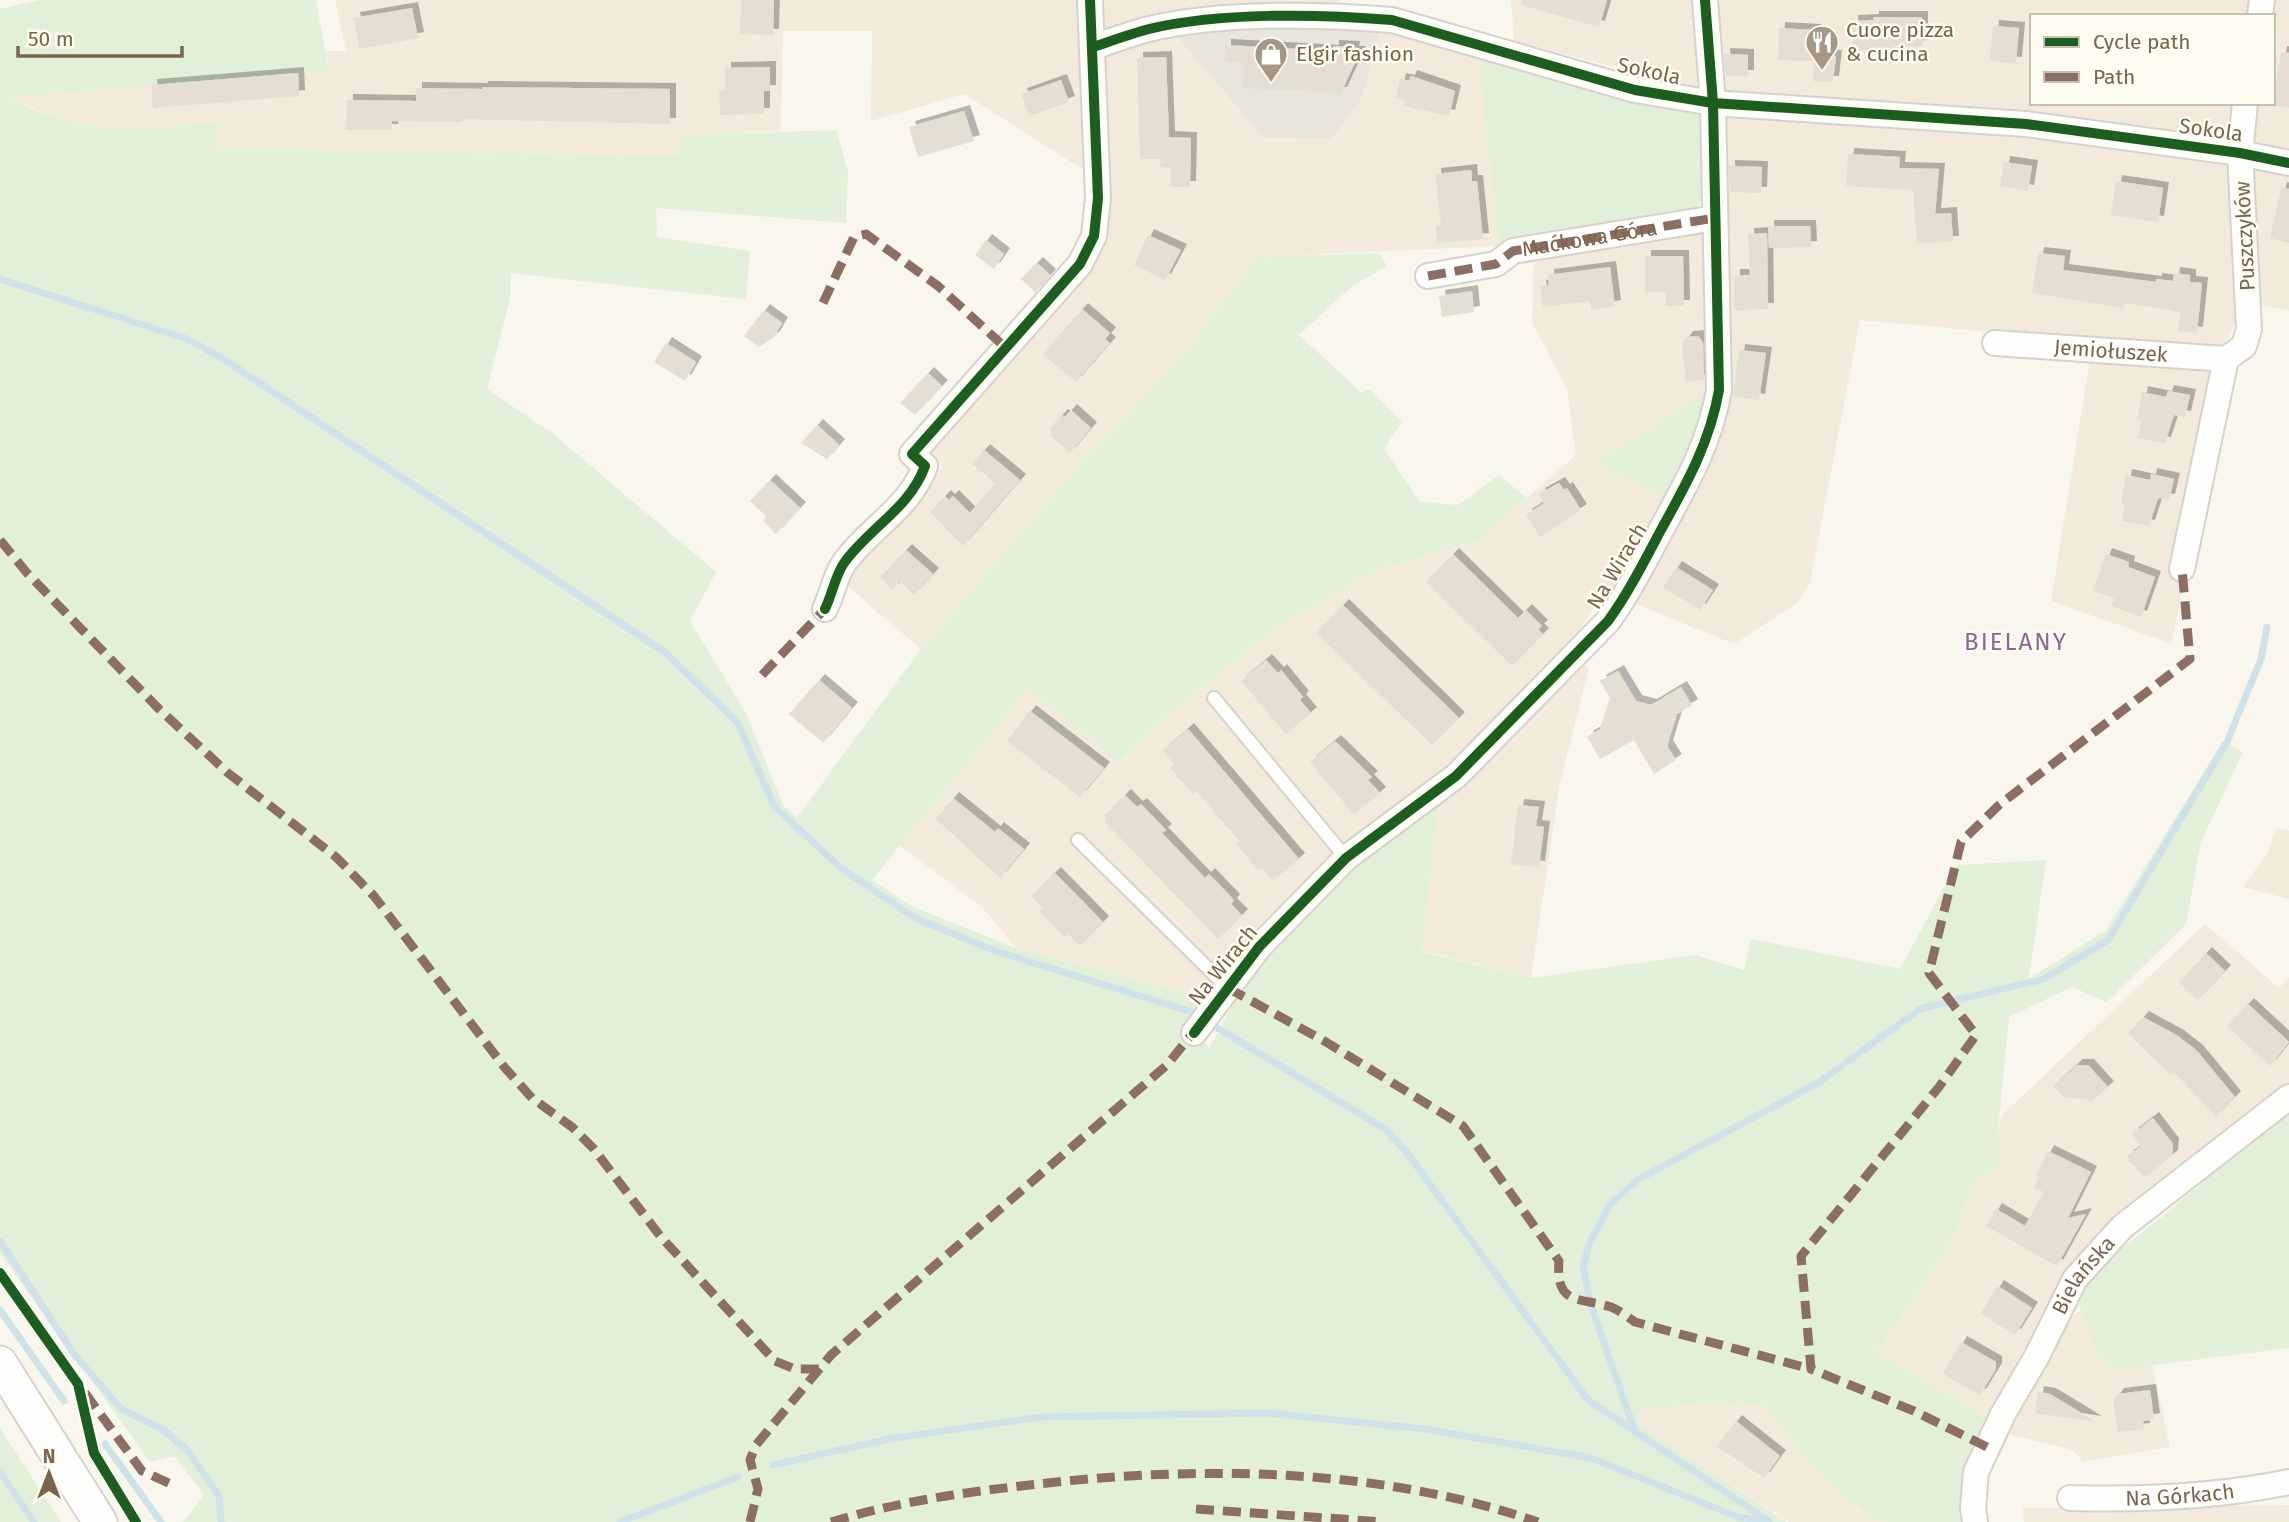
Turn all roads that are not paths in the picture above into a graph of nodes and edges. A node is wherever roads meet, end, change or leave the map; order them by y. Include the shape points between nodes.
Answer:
1 (1090, 0) edge
2 (1705, 0) edge
3 (1093, 47) junction
4 (1713, 103) junction
5 (2245, 105) edge
6 (2240, 153) junction
7 (2289, 163) edge
8 (1715, 218) junction
9 (1428, 276) dead end
10 (1995, 343) dead end
11 (2226, 359) junction
12 (2182, 569) dead end
13 (825, 609) dead end
14 (1214, 698) dead end
15 (1078, 840) dead end
16 (1346, 859) junction
17 (1228, 988) junction
18 (1194, 1033) dead end
19 (2289, 1097) edge
20 (0, 1363) edge
21 (2289, 1482) edge
22 (2070, 1498) dead end
23 (100, 1522) edge
24 (1975, 1522) edge

1 - 3 street
2 - 4 street, Na Wirach
3 - 4 street, Sokola via 1150,29 1223,19 1392,20 1635,90
3 - 13 street via 1098,198 1094,236 1085,255 1016,340 912,454 925,466 920,482 844,564
4 - 6 street, Sokola via 2025,124
4 - 8 street, Na Wirach
5 - 6 street, Puszczyków
6 - 7 street, Sokola
6 - 11 street, Puszczyków via 2249,329 2244,346
8 - 9 street, Maćkowa Góra via 1513,251 1496,264
8 - 16 street, Na Wirach via 1719,390 1713,424 1701,456 1624,598 1608,621 1456,776
10 - 11 street, Jemiołuszek
11 - 12 street
14 - 16 lane
15 - 17 lane
16 - 17 street, Na Wirach via 1259,947
17 - 18 street, Na Wirach
19 - 24 street, Bielańska via 2122,1227 2076,1279 1976,1472
20 - 23 main road
21 - 22 street, Na Górkach via 2139,1500

